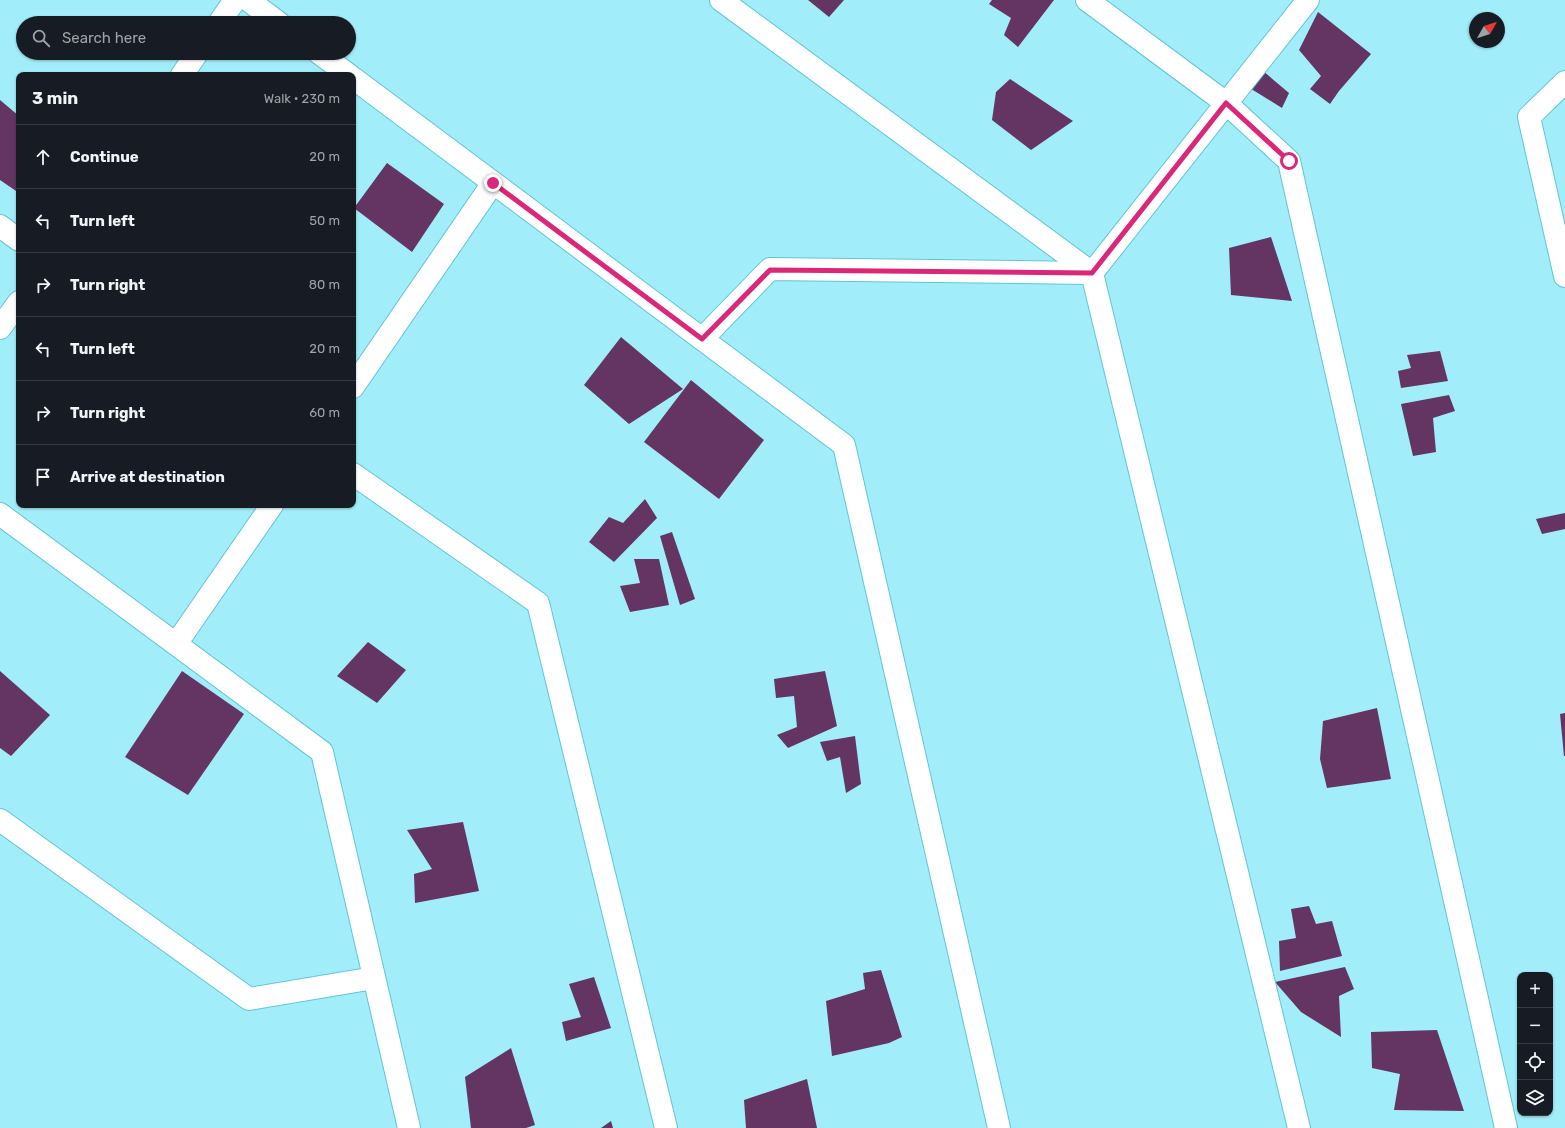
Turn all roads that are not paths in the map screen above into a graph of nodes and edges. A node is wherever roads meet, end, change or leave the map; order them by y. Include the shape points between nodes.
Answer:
1 (235, 0) edge
2 (248, 0) edge
3 (721, 0) edge
4 (1087, 0) edge
5 (1308, 0) edge
6 (224, 16) edge
7 (270, 16) edge
8 (193, 60) edge
9 (329, 60) edge
10 (184, 72) edge
11 (345, 72) edge
12 (356, 80) edge
13 (1565, 82) edge
14 (1226, 103) junction
15 (493, 183) junction
16 (0, 226) edge
17 (16, 238) edge
18 (1092, 273) junction
19 (1565, 276) edge
20 (16, 306) edge
21 (0, 328) edge
22 (702, 339) junction
23 (356, 383) edge
24 (356, 476) edge
25 (270, 508) edge
26 (0, 514) edge
27 (176, 644) junction
28 (0, 820) edge
29 (374, 978) junction
30 (409, 1128) edge
31 (666, 1128) edge
32 (999, 1128) edge
33 (1299, 1128) edge
34 (1506, 1128) edge

1 - 6 street
2 - 7 street
3 - 18 street
4 - 14 street
5 - 14 street
8 - 10 street
9 - 11 street
12 - 15 street
13 - 19 street via 1529,117
14 - 18 street
14 - 34 street via 1289,161
15 - 22 street
15 - 23 street
16 - 17 street
18 - 22 street via 770,270
18 - 33 street
20 - 21 street
22 - 32 street via 844,445
24 - 31 street via 538,603
25 - 27 street
26 - 27 street
27 - 29 street via 322,752
28 - 29 street via 249,999
29 - 30 street

